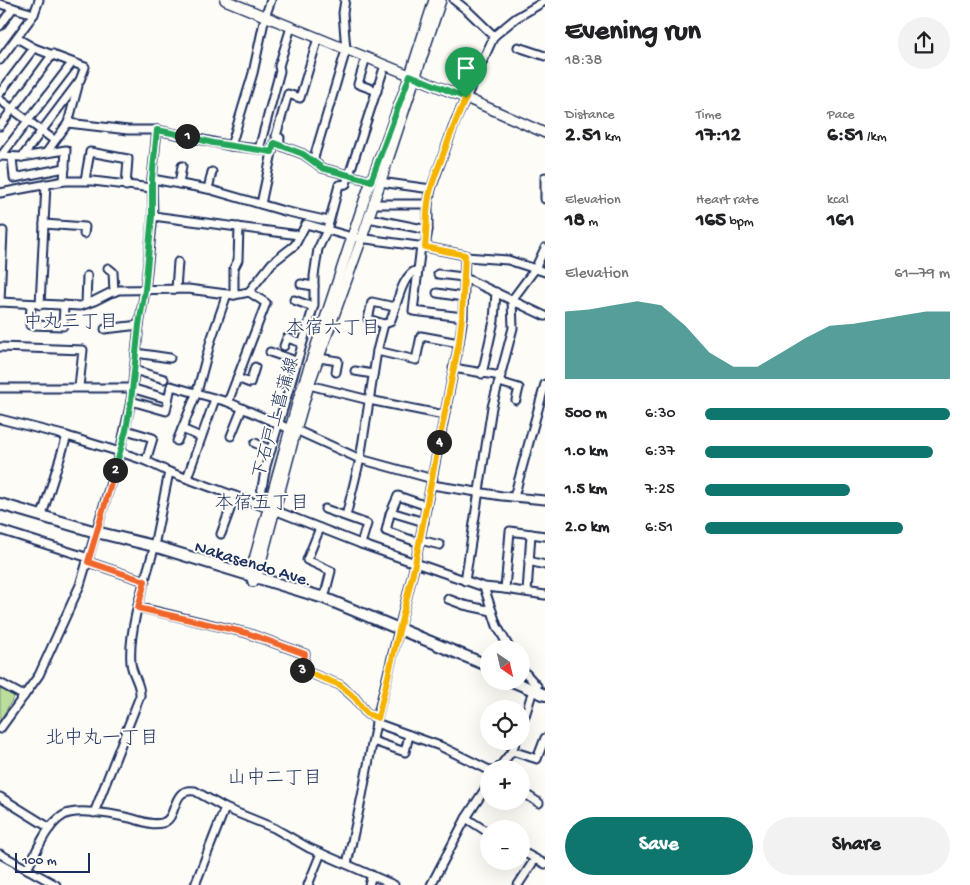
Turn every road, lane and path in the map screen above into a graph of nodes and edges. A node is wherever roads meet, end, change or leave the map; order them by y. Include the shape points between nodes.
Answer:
1 (39, 0) edge
2 (225, 0) edge
3 (271, 0) edge
4 (344, 0) edge
5 (429, 0) edge
6 (434, 0) edge
7 (441, 0) edge
8 (447, 0) edge
9 (454, 0) edge
10 (545, 1) edge
11 (0, 4) edge
12 (13, 8) junction
13 (34, 14) junction
14 (265, 17) junction
15 (0, 26) edge
16 (291, 27) junction
17 (494, 36) junction
18 (17, 38) junction
19 (318, 38) junction
20 (518, 47) dead end
21 (34, 48) junction
22 (346, 50) junction
23 (52, 54) junction
24 (545, 56) edge
25 (366, 57) junction
26 (0, 60) edge
27 (72, 63) junction
28 (385, 65) junction
29 (412, 72) junction
30 (80, 80) junction
31 (274, 89) junction
32 (377, 91) junction
33 (0, 93) edge
34 (288, 94) junction
35 (466, 98) junction
36 (0, 100) edge
37 (12, 110) junction
38 (27, 121) junction
39 (68, 123) junction
40 (0, 126) edge
41 (157, 130) junction
42 (41, 131) junction
43 (545, 132) edge
44 (54, 140) junction
45 (279, 145) junction
46 (231, 146) junction
47 (259, 149) junction
48 (272, 152) junction
49 (46, 153) junction
50 (1, 156) edge
51 (12, 157) junction
52 (22, 157) junction
53 (313, 160) junction
54 (182, 166) dead end
55 (65, 168) junction
56 (212, 172) dead end
57 (349, 175) junction
58 (545, 177) edge
59 (152, 179) junction
60 (85, 180) junction
61 (64, 181) junction
62 (376, 182) junction
63 (46, 184) junction
64 (179, 184) junction
65 (126, 186) junction
66 (152, 188) junction
67 (431, 189) junction
68 (208, 190) junction
69 (0, 193) edge
70 (545, 199) edge
71 (261, 204) junction
72 (373, 204) junction
73 (428, 204) junction
74 (152, 216) junction
75 (368, 218) junction
76 (330, 221) junction
77 (44, 224) junction
78 (239, 227) junction
79 (327, 230) junction
80 (428, 230) junction
81 (3, 231) dead end
82 (84, 234) dead end
83 (299, 235) junction
84 (357, 238) junction
85 (423, 246) junction
86 (545, 248) edge
87 (465, 257) junction
88 (178, 262) dead end
89 (108, 268) dead end
90 (417, 270) junction
91 (535, 270) junction
92 (545, 272) edge
93 (438, 274) dead end
94 (87, 276) dead end
95 (463, 277) junction
96 (301, 284) dead end
97 (314, 286) junction
98 (145, 290) junction
99 (176, 290) junction
100 (114, 292) junction
101 (249, 292) junction
102 (496, 292) junction
103 (231, 294) junction
104 (437, 294) dead end
105 (463, 297) junction
106 (294, 300) dead end
107 (512, 300) junction
108 (0, 302) edge
109 (31, 304) junction
110 (86, 304) junction
111 (40, 305) junction
112 (64, 305) junction
113 (313, 307) junction
114 (395, 307) junction
115 (545, 316) edge
116 (462, 317) junction
117 (384, 324) junction
118 (139, 325) junction
119 (104, 329) dead end
120 (302, 343) junction
121 (459, 343) junction
122 (284, 346) dead end
123 (0, 347) edge
124 (377, 351) junction
125 (270, 352) dead end
126 (136, 353) junction
127 (170, 358) dead end
128 (319, 358) junction
129 (296, 361) junction
130 (255, 367) dead end
131 (454, 368) junction
132 (134, 370) junction
133 (355, 371) dead end
134 (336, 372) dead end
135 (373, 374) junction
136 (482, 374) junction
137 (237, 378) junction
138 (164, 379) dead end
139 (500, 379) junction
140 (290, 382) junction
141 (545, 384) edge
142 (306, 385) junction
143 (79, 387) junction
144 (0, 388) edge
145 (131, 388) junction
146 (197, 392) junction
147 (215, 399) junction
148 (168, 400) junction
149 (369, 400) junction
150 (516, 400) dead end
151 (131, 401) junction
152 (228, 402) junction
153 (242, 409) junction
154 (444, 414) junction
155 (1, 421) edge
156 (279, 424) junction
157 (182, 429) junction
158 (292, 429) junction
159 (126, 430) junction
160 (67, 436) junction
161 (231, 436) dead end
162 (201, 437) junction
163 (176, 441) dead end
164 (255, 443) dead end
165 (271, 450) junction
166 (120, 452) junction
167 (360, 459) junction
168 (146, 461) junction
169 (169, 472) junction
170 (186, 478) junction
171 (432, 482) junction
172 (480, 493) junction
173 (235, 496) junction
174 (514, 497) junction
175 (545, 500) edge
176 (0, 504) edge
177 (258, 504) junction
178 (427, 506) junction
179 (271, 509) junction
180 (325, 509) dead end
181 (0, 510) edge
182 (391, 512) junction
183 (42, 515) junction
184 (346, 516) junction
185 (424, 522) junction
186 (320, 528) junction
187 (0, 530) edge
188 (221, 534) dead end
189 (531, 534) junction
190 (96, 535) junction
191 (545, 536) edge
192 (420, 541) junction
193 (361, 544) junction
194 (440, 545) dead end
195 (153, 549) junction
196 (89, 560) junction
197 (529, 561) junction
198 (415, 564) junction
199 (545, 565) edge
200 (253, 577) junction
201 (145, 581) junction
202 (465, 581) junction
203 (484, 587) junction
204 (505, 589) junction
205 (527, 592) junction
206 (545, 596) edge
207 (324, 598) junction
208 (448, 599) dead end
209 (138, 608) junction
210 (492, 611) junction
211 (399, 632) junction
212 (505, 640) edge
213 (480, 663) edge
214 (480, 668) edge
215 (530, 678) edge
216 (0, 683) edge
217 (539, 688) edge
218 (545, 695) edge
219 (24, 696) junction
220 (530, 708) edge
221 (377, 721) junction
222 (0, 729) edge
223 (409, 735) junction
224 (545, 738) edge
225 (373, 741) junction
226 (512, 751) joint
227 (505, 760) edge
228 (480, 766) edge
229 (0, 797) edge
230 (480, 797) edge
231 (530, 797) edge
232 (539, 803) dead end
233 (225, 808) junction
234 (94, 813) junction
235 (466, 818) junction
236 (480, 827) edge
237 (50, 828) junction
238 (321, 853) junction
239 (0, 854) edge
240 (530, 856) edge
241 (535, 859) junction
242 (347, 864) junction
243 (545, 864) edge
244 (27, 869) junction
245 (372, 875) junction
246 (56, 885) edge
247 (196, 885) edge
248 (308, 885) edge
249 (369, 885) edge
250 (394, 885) edge
251 (431, 885) edge
252 (518, 885) edge

1 - 13 street
2 - 14 main road
3 - 14 street
4 - 22 street
5 - 29 main road
6 - 29 main road
7 - 29 main road
8 - 29 main road via 425,66
9 - 17 street
10 - 17 street
11 - 12 street
12 - 13 street
12 - 15 street
13 - 18 street
14 - 16 main road
14 - 46 street via 253,73
16 - 19 main road
16 - 31 street
17 - 35 street
18 - 21 street
18 - 26 street
19 - 22 main road
19 - 34 street via 300,98
20 - 24 street
21 - 23 street
21 - 33 street
22 - 25 main road
22 - 53 street
23 - 27 street
23 - 37 street
25 - 28 main road
25 - 32 street via 358,84
27 - 30 street via 85,67
27 - 38 street
28 - 29 main road
28 - 32 street
29 - 35 main road
29 - 62 main road, 下石戸上菖蒲線
30 - 39 street
30 - 42 street
31 - 34 street
31 - 47 street
32 - 57 street
34 - 45 street via 276,136 280,138
35 - 43 main road
35 - 67 street
36 - 37 street
37 - 38 street
37 - 40 street
38 - 42 street
38 - 50 street
39 - 41 street
39 - 44 street
41 - 46 street
41 - 59 street
42 - 44 street
42 - 52 street
44 - 49 street
45 - 48 street via 274,143
45 - 53 street
46 - 47 street
47 - 48 street
48 - 71 street
49 - 52 street
49 - 55 street via 66,150
50 - 51 street
51 - 52 street
51 - 55 street via 14,178
53 - 57 street via 322,168
54 - 64 street
55 - 61 street
56 - 68 street
57 - 62 street
57 - 76 street via 346,184 339,185
58 - 70 street
59 - 64 street
59 - 66 street
60 - 61 street
60 - 65 street
60 - 65 street via 90,152 128,159
61 - 63 street
62 - 67 street
62 - 72 main road, 下石戸上菖蒲線
62 - 84 main road, 下石戸上菖蒲線
63 - 69 street
63 - 77 street
64 - 68 street
65 - 66 street
66 - 74 street
67 - 73 street
68 - 71 street
71 - 76 street
72 - 73 street
72 - 75 main road, 下石戸上菖蒲線
73 - 80 street
74 - 78 street
74 - 98 street
75 - 80 street
75 - 84 main road, 下石戸上菖蒲線
76 - 79 street
77 - 82 street via 85,227
77 - 111 street
78 - 83 street
78 - 103 street via 238,260
79 - 83 street via 306,224
79 - 84 street
79 - 97 street via 318,249
80 - 85 street
81 - 108 street
83 - 101 street via 295,245 272,263
84 - 85 street
84 - 128 main road, 下石戸上菖蒲線
84 - 142 main road, 下石戸上菖蒲線
85 - 87 street
85 - 90 street
86 - 91 street
87 - 91 street via 508,260
87 - 95 street
88 - 99 street
89 - 100 street via 113,272
90 - 114 street via 406,280
90 - 116 street via 413,311
91 - 92 street
91 - 107 street
93 - 95 street
94 - 110 street
95 - 102 street
95 - 105 street
96 - 97 street
97 - 113 street
98 - 99 street
98 - 100 street
98 - 118 street
99 - 103 street
100 - 110 street
101 - 103 street
101 - 137 street via 266,303
102 - 107 street
102 - 136 street via 494,321
103 - 146 street via 211,340
104 - 105 street
105 - 116 street
106 - 113 street
107 - 115 street
107 - 139 street via 514,328
108 - 109 street
109 - 111 street
109 - 112 street via 30,325 63,326
110 - 112 street
111 - 112 street
113 - 120 street
114 - 117 street via 390,322
114 - 117 street via 372,302 368,319
116 - 121 street
117 - 124 street
118 - 119 street
118 - 126 street
120 - 122 street via 287,338
120 - 129 street
121 - 124 street via 421,336 416,360
121 - 131 street
123 - 143 street via 83,350
124 - 135 street
125 - 129 street
126 - 127 street
126 - 132 street
128 - 134 street via 338,361
128 - 142 main road, 下石戸上菖蒲線
129 - 140 street
130 - 137 street via 250,383
131 - 136 street
131 - 154 street
132 - 138 street
132 - 145 street
133 - 135 street
135 - 149 street
136 - 139 street
137 - 152 street
139 - 150 street via 520,388
139 - 172 street via 492,408
140 - 142 street
140 - 156 street
141 - 174 street
142 - 149 street
142 - 158 main road, 下石戸上菖蒲線
143 - 144 street
143 - 145 street
145 - 148 street
145 - 151 street
146 - 147 street
146 - 148 street via 171,386
146 - 157 street
147 - 152 street
147 - 162 street
148 - 151 street via 166,410
149 - 154 street
149 - 167 street
151 - 159 street
152 - 153 street
153 - 156 street
153 - 161 street
154 - 171 street
155 - 160 street
156 - 158 street
156 - 165 street
157 - 162 street
157 - 163 street
158 - 167 street
158 - 179 main road, 下石戸上菖蒲線
159 - 166 street
159 - 168 street via 153,438
160 - 166 street
160 - 183 street
162 - 170 street
164 - 165 street
165 - 177 street
166 - 168 street
166 - 190 street
167 - 171 street
167 - 184 street
168 - 169 street
169 - 170 street
169 - 195 street
170 - 173 street
171 - 172 street
171 - 178 street
172 - 174 street
172 - 202 street
173 - 177 street
173 - 188 street
174 - 175 street
176 - 183 highway, Nakasendo Ave.
177 - 179 street
178 - 182 street via 398,496
178 - 185 street
179 - 186 street
179 - 200 main road, 下石戸上菖蒲線
180 - 184 street
181 - 190 highway, Nakasendo Ave.
182 - 185 street
182 - 192 street via 386,531
183 - 190 highway, Nakasendo Ave.
184 - 193 street via 368,524
185 - 192 street
186 - 193 street
186 - 207 street via 307,560 331,571
187 - 196 street
189 - 191 street
189 - 197 street
189 - 204 street via 510,531
190 - 195 highway, Nakasendo Ave.
190 - 196 street
192 - 194 street
192 - 198 street
193 - 198 street
195 - 200 highway, Nakasendo Ave.
195 - 201 street
196 - 201 street
196 - 219 street via 39,675
197 - 199 street
197 - 205 street
198 - 202 street
198 - 211 street
200 - 207 highway, Nakasendo Ave.
200 - 211 highway, Nakasendo Ave.
201 - 209 street
202 - 203 street
203 - 204 street
203 - 210 street
204 - 205 street
205 - 206 street
207 - 211 highway, Nakasendo Ave.
208 - 210 street
209 - 221 street via 247,633 305,654 302,670 340,685
209 - 234 street via 131,664 140,696
210 - 212 street
211 - 213 highway, Nakasendo Ave.
211 - 214 highway, Nakasendo Ave.
211 - 221 street
215 - 217 street
216 - 219 street
217 - 218 highway
217 - 220 street
219 - 222 street
221 - 223 street
221 - 225 street
223 - 225 street via 405,752
223 - 228 street
224 - 226 street via 537,759
225 - 242 street
226 - 227 street
229 - 237 street
230 - 235 street
231 - 232 street
233 - 234 street via 189,790 178,798 169,819 161,823 148,824
233 - 238 street via 274,826
233 - 247 street
234 - 237 street via 71,813
235 - 236 street
235 - 251 street
237 - 244 street
238 - 242 street
238 - 248 street
239 - 244 street
240 - 241 street
241 - 243 street
241 - 252 street
242 - 245 street
244 - 246 street
245 - 249 street
245 - 250 street

